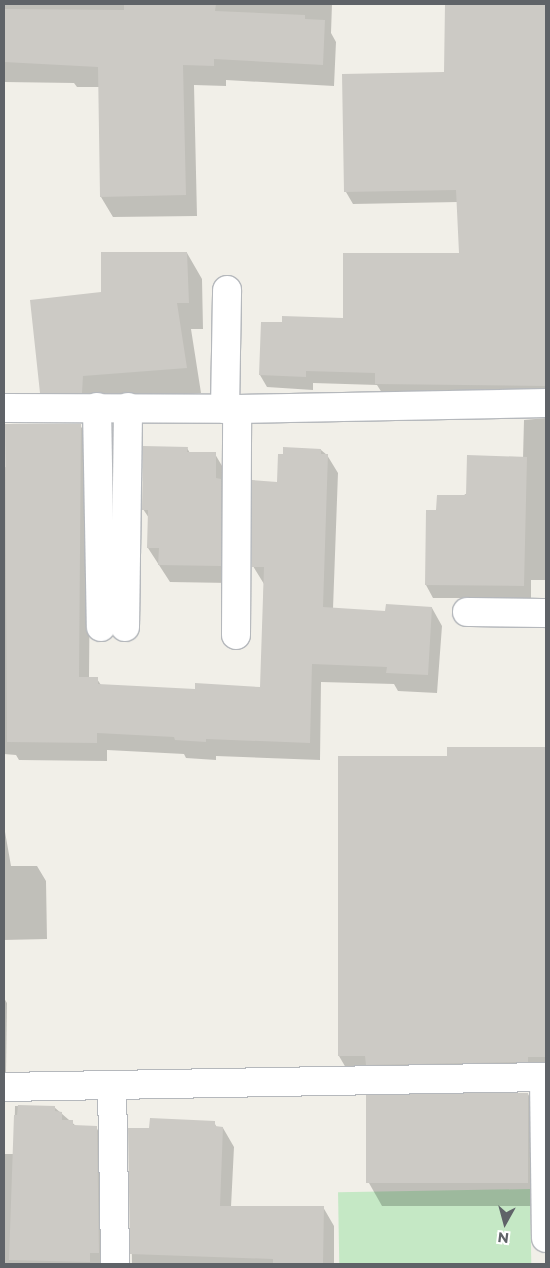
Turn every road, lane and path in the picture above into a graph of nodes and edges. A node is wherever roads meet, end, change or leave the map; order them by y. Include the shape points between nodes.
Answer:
1 (227, 290) dead end
2 (546, 403) edge
3 (97, 407) junction
4 (128, 407) junction
5 (4, 408) edge
6 (231, 409) junction
7 (467, 612) dead end
8 (546, 613) edge
9 (236, 636) dead end
10 (545, 1078) edge
11 (112, 1085) junction
12 (4, 1086) edge
13 (546, 1238) edge
14 (115, 1264) edge

1 - 6 street
2 - 6 street
3 - 4 street
3 - 4 street via 113,627
3 - 5 street
4 - 6 street
6 - 9 street
7 - 8 street
10 - 11 street
10 - 13 street
11 - 12 street
11 - 14 street

